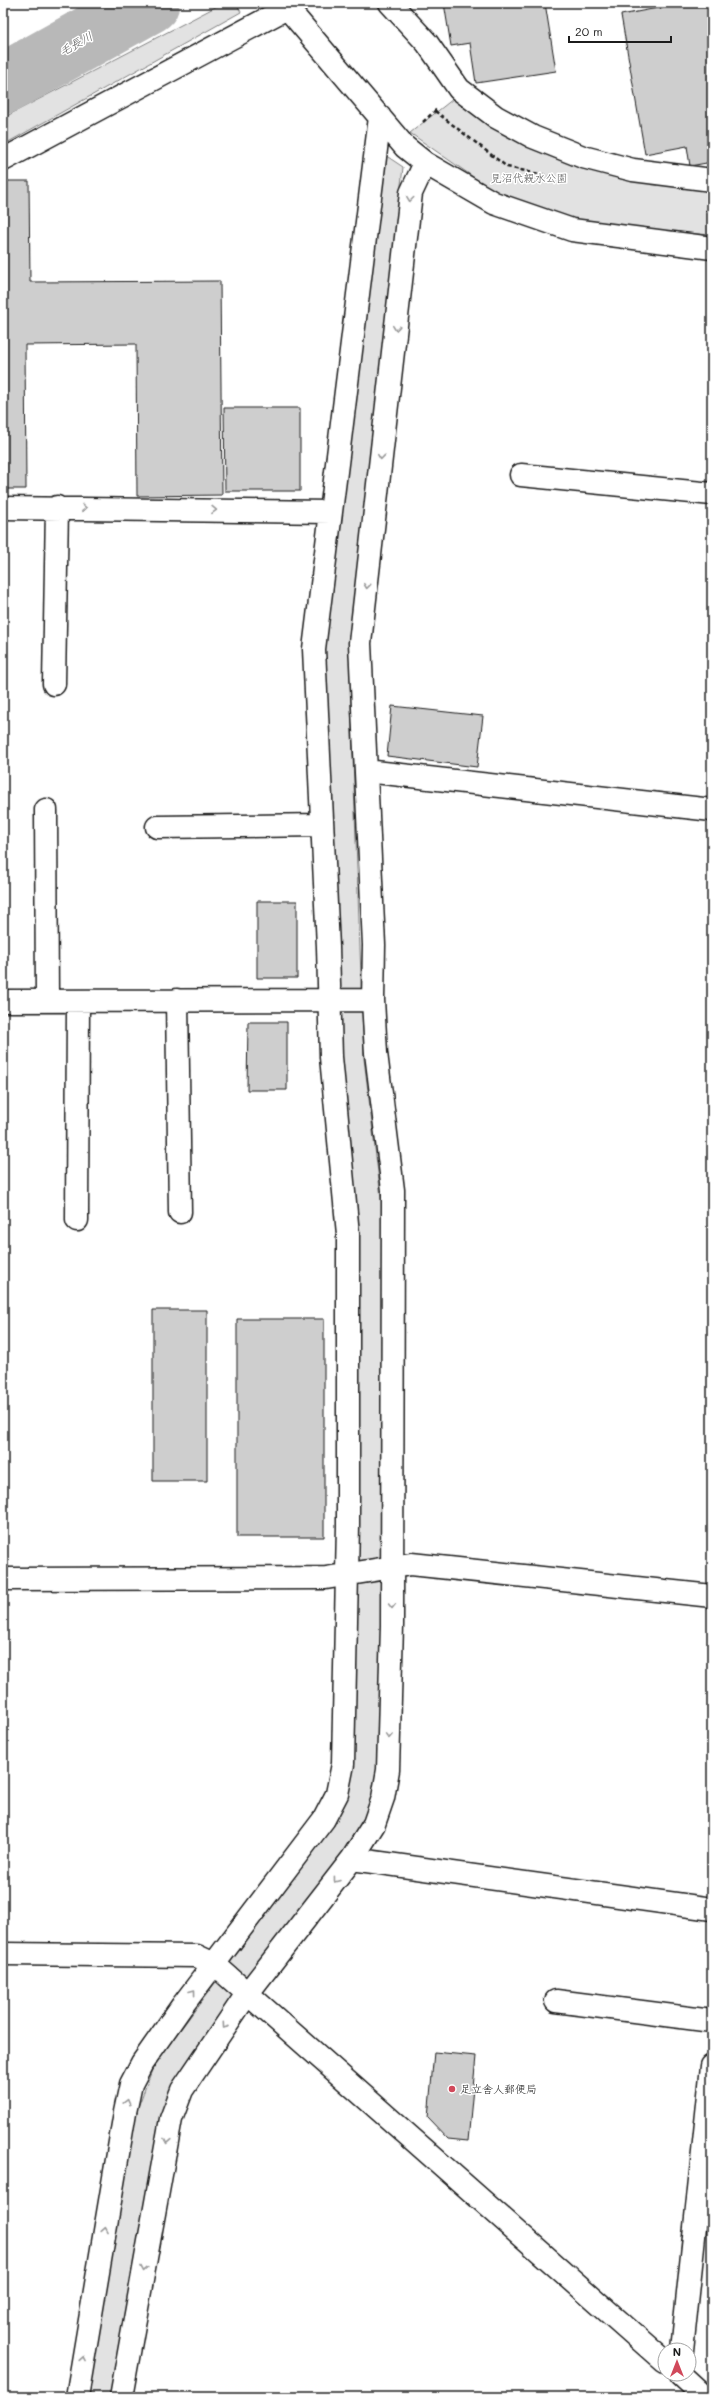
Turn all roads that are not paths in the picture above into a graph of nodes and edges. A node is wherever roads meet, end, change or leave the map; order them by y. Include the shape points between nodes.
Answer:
1 (390, 3) edge
2 (285, 6) edge
3 (380, 117) junction
4 (3, 160) edge
5 (425, 163) junction
6 (712, 180) edge
7 (712, 248) edge
8 (521, 475) dead end
9 (712, 494) edge
10 (3, 508) edge
11 (57, 508) junction
12 (332, 512) junction
13 (54, 684) dead end
14 (366, 771) junction
15 (46, 810) dead end
16 (712, 810) edge
17 (322, 825) junction
18 (157, 827) dead end
19 (177, 1000) junction
20 (329, 1000) junction
21 (373, 1000) junction
22 (3, 1001) edge
23 (47, 1001) junction
24 (78, 1001) junction
25 (180, 1212) dead end
26 (76, 1220) dead end
27 (392, 1567) junction
28 (346, 1575) junction
29 (3, 1579) edge
30 (712, 1596) edge
31 (352, 1859) junction
32 (712, 1909) edge
33 (3, 1954) edge
34 (214, 1964) junction
35 (247, 1994) junction
36 (556, 2001) dead end
37 (712, 2021) edge
38 (712, 2066) edge
39 (683, 2342) edge
40 (657, 2354) edge
41 (688, 2382) edge
42 (77, 2397) edge
43 (121, 2397) edge
44 (704, 2397) edge

1 - 6 street via 427,43 459,89 496,117 533,137 583,157 633,170
2 - 3 street
2 - 4 street
3 - 5 street via 405,147
3 - 12 street
5 - 7 street via 494,203 572,230
5 -> 14 street via 411,193 360,643
8 - 9 street
10 - 11 street
11 -> 12 street
11 - 13 street
12 - 17 street via 314,649
14 - 16 street
14 - 21 street via 374,945
15 - 23 street
17 - 18 street
17 - 20 street
19 - 20 street
19 - 24 street
19 - 25 street
20 - 21 street
20 - 28 street via 331,1057 348,1234
21 - 27 street via 376,1053 393,1190
22 - 23 street
23 - 24 street
24 - 26 street
27 - 28 street
27 - 30 street via 411,1564
27 -> 31 street via 388,1770 383,1798 374,1824
28 - 29 street via 326,1578
28 - 34 street via 344,1764 337,1794 324,1819
31 - 32 street
31 -> 35 street
33 - 34 street via 197,1956
34 - 35 street
42 -> 34 street via 125,2112 132,2084 142,2063
35 - 40 street
35 -> 43 street via 182,2090 171,2118
36 - 37 street
38 - 39 street
41 - 44 street

